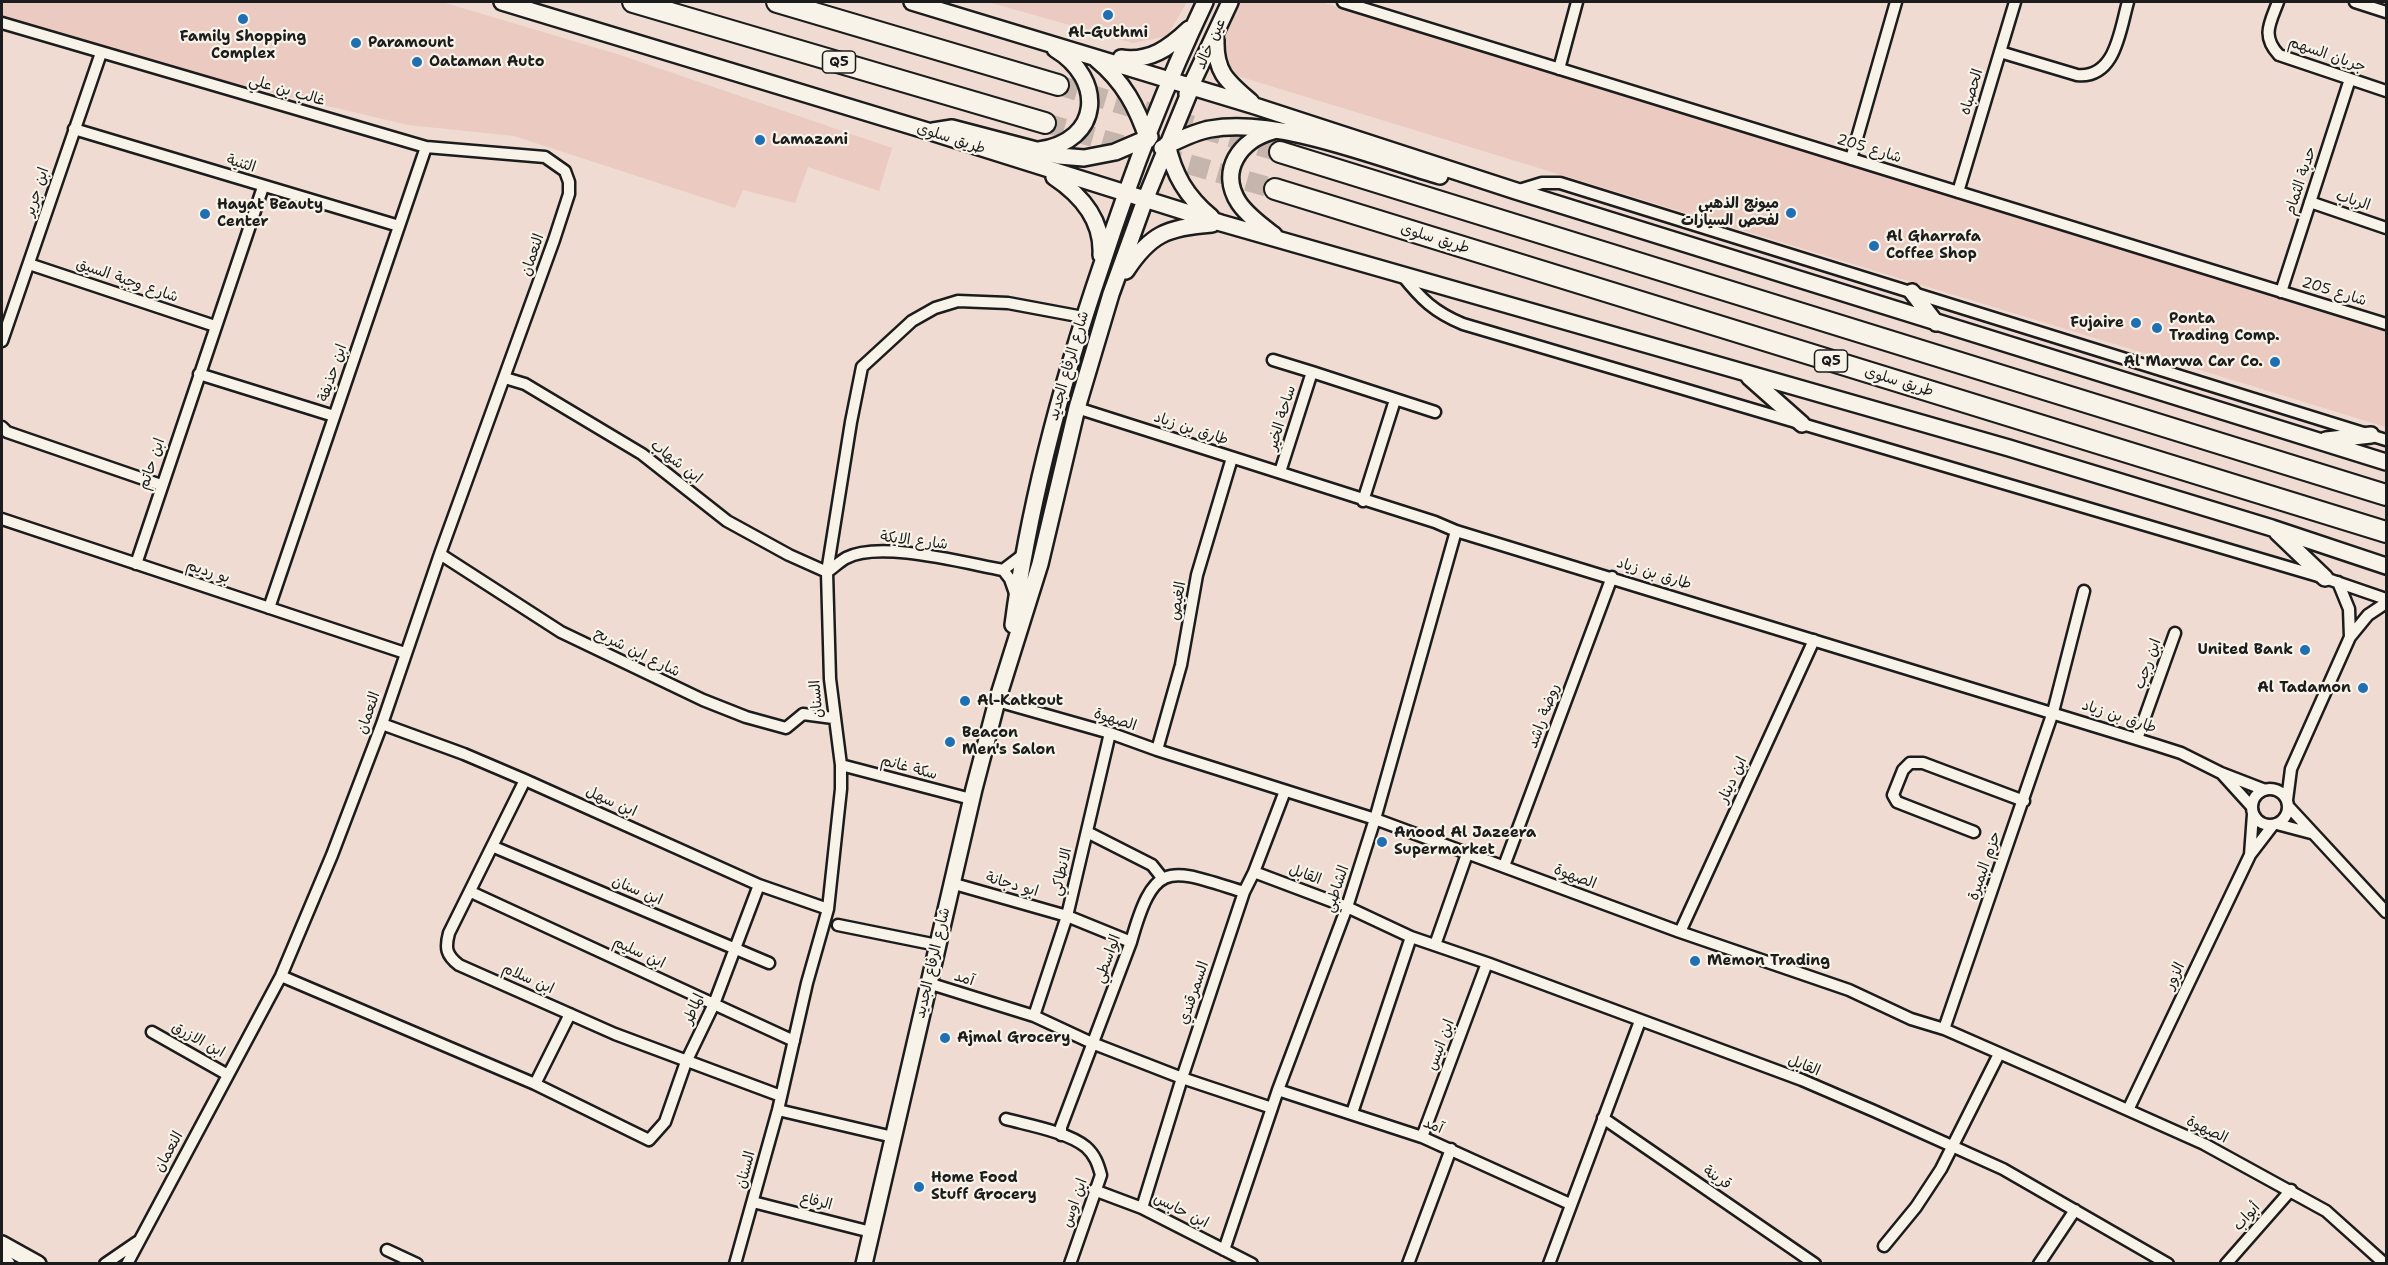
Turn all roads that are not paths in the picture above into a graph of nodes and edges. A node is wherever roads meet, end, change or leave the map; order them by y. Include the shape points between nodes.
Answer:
1 (502, 2) edge
2 (633, 2) edge
3 (777, 2) edge
4 (912, 2) edge
5 (1205, 2) edge
6 (1230, 2) edge
7 (1343, 2) edge
8 (1577, 2) edge
9 (1896, 2) edge
10 (2015, 2) edge
11 (2128, 2) edge
12 (2278, 2) edge
13 (2355, 2) edge
14 (2386, 12) edge
15 (2, 23) edge
16 (1194, 24) junction
17 (1216, 34) junction
18 (1041, 40) junction
19 (2000, 52) junction
20 (101, 53) junction
21 (1091, 55) junction
22 (1559, 69) junction
23 (2350, 79) junction
24 (1170, 80) junction
25 (1058, 85) tunnel mouth
26 (1192, 86) junction
27 (2386, 91) edge
28 (1255, 106) junction
29 (1045, 123) tunnel mouth
30 (1164, 126) junction
31 (74, 129) junction
32 (1276, 130) junction
33 (931, 132) junction
34 (1148, 138) junction
35 (1167, 146) junction
36 (426, 147) junction
37 (1034, 150) junction
38 (1280, 152) tunnel mouth
39 (1153, 155) junction
40 (1851, 159) junction
41 (1040, 168) junction
42 (566, 171) joint
43 (263, 187) junction
44 (1275, 189) tunnel mouth
45 (1516, 191) junction
46 (1958, 192) junction
47 (1125, 194) junction
48 (1145, 200) junction
49 (2310, 202) junction
50 (1221, 223) junction
51 (399, 226) junction
52 (2386, 228) edge
53 (1283, 242) junction
54 (29, 264) junction
55 (1101, 267) junction
56 (1401, 274) junction
57 (1912, 292) junction
58 (2281, 292) junction
59 (1111, 294) junction
60 (6, 312) edge
61 (1083, 317) junction
62 (1936, 322) junction
63 (2386, 324) edge
64 (215, 326) junction
65 (2, 341) edge
66 (1273, 360) dead end
67 (1312, 372) junction
68 (1745, 373) junction
69 (199, 374) junction
70 (505, 378) junction
71 (1395, 400) junction
72 (1077, 408) junction
73 (1435, 412) dead end
74 (334, 417) junction
75 (1802, 423) junction
76 (2, 427) edge
77 (2371, 435) junction
78 (2386, 440) edge
79 (2320, 441) junction
80 (1232, 458) junction
81 (2386, 462) edge
82 (1280, 472) junction
83 (161, 485) junction
84 (2386, 495) edge
85 (1363, 501) junction
86 (2, 519) edge
87 (2272, 528) junction
88 (1456, 531) junction
89 (2386, 532) edge
90 (440, 554) junction
91 (1024, 554) junction
92 (136, 564) junction
93 (2386, 566) edge
94 (1003, 570) junction
95 (827, 572) junction
96 (1612, 577) junction
97 (2332, 580) junction
98 (2084, 591) dead end
99 (1017, 598) junction
100 (2386, 599) edge
101 (2386, 603) edge
102 (269, 608) junction
103 (2175, 633) dead end
104 (2350, 637) junction
105 (1814, 639) junction
106 (405, 653) junction
107 (1009, 664) junction
108 (997, 701) junction
109 (2053, 712) junction
110 (833, 718) junction
111 (382, 724) junction
112 (1110, 733) junction
113 (2137, 739) junction
114 (1157, 750) junction
115 (841, 765) junction
116 (2291, 769) junction
117 (2221, 773) junction
118 (525, 780) junction
119 (2267, 789) junction
120 (1285, 791) junction
121 (971, 799) junction
122 (2024, 801) junction
123 (2288, 803) junction
124 (2253, 811) junction
125 (1375, 819) junction
126 (2275, 825) junction
127 (1087, 832) junction
128 (1974, 832) dead end
129 (2312, 833) junction
130 (494, 847) junction
131 (1467, 854) junction
132 (2250, 855) junction
133 (1504, 866) junction
134 (1254, 872) junction
135 (1163, 879) junction
136 (951, 883) junction
137 (759, 885) junction
138 (471, 892) junction
139 (1244, 892) junction
140 (1347, 907) junction
141 (828, 909) junction
142 (2386, 912) edge
143 (1067, 916) junction
144 (838, 925) dead end
145 (1680, 932) junction
146 (1411, 937) junction
147 (1131, 942) junction
148 (937, 945) junction
149 (1435, 945) junction
150 (734, 947) junction
151 (769, 963) dead end
152 (1488, 963) junction
153 (281, 976) junction
154 (928, 983) junction
155 (714, 1004) junction
156 (570, 1014) junction
157 (1034, 1016) junction
158 (1640, 1021) junction
159 (1944, 1029) junction
160 (152, 1032) dead end
161 (794, 1041) junction
162 (1092, 1043) junction
163 (1999, 1054) junction
164 (686, 1062) junction
165 (228, 1075) junction
166 (1182, 1077) junction
167 (535, 1084) junction
168 (1278, 1090) junction
169 (781, 1096) junction
170 (1272, 1108) junction
171 (778, 1110) junction
172 (2128, 1110) junction
173 (1352, 1113) junction
174 (1603, 1118) junction
175 (1006, 1119) dead end
176 (1061, 1135) junction
177 (893, 1137) junction
178 (1422, 1137) junction
179 (1952, 1145) junction
180 (1451, 1149) junction
181 (1094, 1190) junction
182 (2291, 1190) junction
183 (753, 1202) junction
184 (1570, 1204) junction
185 (1142, 1208) junction
186 (2075, 1210) junction
187 (871, 1232) junction
188 (138, 1241) junction
189 (2, 1244) edge
190 (1884, 1246) dead end
191 (387, 1250) dead end
192 (1224, 1250) junction
193 (2, 1260) edge
194 (7, 1263) edge
195 (38, 1263) edge
196 (105, 1263) edge
197 (127, 1263) edge
198 (417, 1263) edge
199 (735, 1263) edge
200 (864, 1263) edge
201 (1070, 1263) edge
202 (1252, 1263) edge
203 (1408, 1263) edge
204 (1549, 1263) edge
205 (1815, 1263) edge
206 (2039, 1263) edge
207 (2168, 1263) edge
208 (2226, 1263) edge
209 (2385, 1263) edge

1 - 33 main road, طريق سلوى
2 - 29 highway, Q5
3 - 25 highway
4 - 18 main road
5 - 16 main road, عين خالد
6 - 17 main road, عين خالد
7 - 22 street, شارع 205
8 - 22 street
9 - 40 street
10 - 19 street, الحصباه
11 - 19 street via 2111,57 2098,73 2078,75
12 - 23 street, جريان السهم via 2268,30 2271,48 2289,60
13 - 14 street
15 - 20 street, غالب بن علي
16 - 21 main road via 1173,44 1144,59
16 - 24 main road, عين خالد
17 - 26 main road, عين خالد
17 - 28 main road via 1215,56 1220,69
18 - 21 main road
18 - 37 main road via 1074,63 1085,78 1091,97 1088,116 1080,130 1066,142
19 - 46 street, الحصباه
20 - 31 street, ابن جرير
20 - 36 street, غالب بن علي
21 - 24 main road
21 - 34 main road via 1115,77 1136,106
22 - 40 street, شارع 205
23 - 27 street, جريان السهم
23 - 49 street, حدبة الثمام
24 - 26 main road
24 - 30 main road
24 - 34 main road, شارع الرفاع الجديد
26 - 28 main road
26 - 30 main road
26 - 35 main road, شارع الرفاع الجديد
28 - 45 main road
30 - 34 main road
30 - 35 main road
31 - 43 street, الثنية
31 - 54 street, ابن جرير
32 - 35 main road via 1231,126 1208,129
32 - 45 main road via 1458,182
32 - 53 main road via 1252,139 1242,148 1230,176 1238,202 1246,212
33 - 37 main road via 952,128
33 - 41 main road, طريق سلوى
34 - 37 main road via 1115,152 1084,158
34 - 39 main road
34 - 47 main road, شارع الرفاع الجديد
35 - 39 main road
35 - 48 main road, شارع الرفاع الجديد
35 - 50 main road via 1185,191
36 - 42 street, غالب بن علي via 545,157
36 - 51 street, ابن حذيفة
38 - 84 highway, Q5
39 - 47 main road
39 - 48 main road
40 - 46 street, شارع 205
41 - 47 main road, طريق سلوى
41 - 55 main road via 1078,195 1090,210 1100,234
42 - 70 street, النعمان via 569,194
43 - 51 street, الثنية
43 - 64 street, ابن حاتم
44 - 89 highway, طريق سلوى / Q5
45 - 57 street via 1542,183 1560,183
45 - 62 main road
46 - 58 street, شارع 205
47 - 48 main road, طريق سلوى
47 - 55 main road, شارع الرفاع الجديد
48 - 50 main road, طريق سلوى
48 - 59 main road, شارع الرفاع الجديد
49 - 52 street, الرباب
49 - 58 street, حدبة الثمام
50 - 53 main road, طريق سلوى
50 - 59 main road via 1186,226 1151,240 1137,253
51 - 74 street, ابن حذيفة
53 - 56 main road, طريق سلوى
54 - 60 street, ابن جرير
54 - 64 street, شارع وجبة السيق
55 - 61 main road, شارع الرفاع الجديد
56 - 68 main road, طريق سلوى
56 - 75 street via 1427,305 1463,324
57 - 62 main road
57 - 77 street
58 - 63 street, شارع 205
59 - 72 main road, شارع الرفاع الجديد
60 - 65 street, ابن جرير
61 - 91 main road, شارع الرفاع الجديد via 1057,403
61 - 95 street, السنان via 1008,303 958,301 912,321 862,367
62 - 79 main road
64 - 69 street, ابن حاتم
66 - 67 street, ساحة الخير
67 - 71 street, ساحة الخير
67 - 82 street, ساحة الخير
68 - 75 main road
68 - 87 main road, طريق سلوى
69 - 74 street
69 - 83 street, ابن حاتم
70 - 90 street, النعمان
70 - 95 street, ابن شهاب via 525,384 642,454 727,521
71 - 73 street, ساحة الخير
71 - 85 street
72 - 80 street, طارق بن زياد
72 - 107 main road, شارع الرفاع الجديد via 1040,564
74 - 102 street, ابن حذيفة
75 - 97 street
76 - 83 street
77 - 78 street
77 - 79 main road
79 - 81 main road
80 - 82 street, طارق بن زياد
80 - 114 street, الغيص via 1197,575 1181,665
82 - 85 street, طارق بن زياد
83 - 92 street, ابن حاتم
85 - 88 street, طارق بن زياد
86 - 92 street, بو رديم
87 - 93 main road, طريق سلوى
87 - 97 main road
88 - 96 street, طارق بن زياد
88 - 125 street, الشاطبي
90 - 106 street, النعمان
90 - 110 street, شارع ابن شريح via 561,632 703,700 786,728 803,714
91 - 94 street
91 - 99 main road, شارع الرفاع الجديد
92 - 102 street, بو رديم
94 - 95 street, شارع الايكة via 892,551 870,551 847,558
94 - 99 street
95 - 110 street, السنان
96 - 105 street, طارق بن زياد
96 - 133 street, روضة راشد
97 - 100 street
97 - 104 street via 2349,609
98 - 109 street, حزم البمبرة
99 - 107 main road, شارع الرفاع الجديد
101 - 104 street via 2368,615
102 - 106 street, بو رديم
103 - 113 street, ابن رجب
104 - 116 street
105 - 109 street, طارق بن زياد
105 - 145 street, ابن دينار
106 - 111 street, النعمان
107 - 108 main road, شارع الرفاع الجديد
108 - 112 street, الصهوة
108 - 121 main road, شارع الرفاع الجديد
109 - 113 street, طارق بن زياد
109 - 122 street, حزم البمبرة
110 - 115 street, السنان
111 - 118 street, ابن سهل
111 - 153 street, النعمان
112 - 114 street, الصهوة
112 - 127 street, الانطاكي
113 - 117 street, طارق بن زياد via 2181,753
114 - 120 street, الصهوة
115 - 121 street, سكة غانم
115 - 141 street, السنان
116 - 119 street
116 - 123 street
117 - 119 street, طارق بن زياد
117 - 124 street, طارق بن زياد
118 - 130 street, ابن سلام
118 - 137 street, ابن سهل
119 - 123 street via 2280,792
119 - 124 street via 2257,795
120 - 125 street, الصهوة
120 - 134 street, السمرقندي
121 - 136 main road, شارع الرفاع الجديد
122 - 128 street via 1923,763 1910,763 1903,770 1893,795 1897,802
122 - 159 street, حزم البمبرة
123 - 126 street via 2285,818
123 - 129 street
124 - 126 street via 2261,823
124 - 132 street, الزور
125 - 131 street, الصهوة
125 - 140 street, الشاطبي
126 - 129 street
126 - 132 street, الزور
127 - 135 street via 1152,865
127 - 143 street, الانطاكي
129 - 142 street
130 - 138 street, ابن سلام
130 - 150 street, ابن سنان
131 - 133 street, الصهوة
131 - 149 street
132 - 172 street, الزور
133 - 145 street, الصهوة
134 - 139 street, السمرقندي
134 - 140 street, القابل
135 - 139 street via 1189,875
135 - 147 street, الواسطي via 1145,900
136 - 143 street, ابو دجانة
136 - 148 main road, شارع الرفاع الجديد
137 - 141 street, ابن سهل
137 - 150 street, الماطر
138 - 155 street, ابن سليم
138 - 156 street, ابن سلام via 449,933 445,946 449,957
139 - 166 street, السمرقندي
140 - 146 street, القابل
140 - 168 street, الشاطبي
141 - 161 street, السنان
143 - 147 street, ابو دجانة
143 - 157 street, الانطاكي
144 - 148 street
145 - 159 street, الصهوة via 1849,990 1911,1019
146 - 149 street, القابل
146 - 173 street
147 - 162 street, الواسطي
148 - 154 main road, شارع الرفاع الجديد
149 - 152 street, القابل
150 - 151 street, ابن سنان
150 - 155 street, الماطر
152 - 158 street, القابل
152 - 178 street, ابن انيس
153 - 165 street, النعمان
153 - 167 street
154 - 157 street, آمد
154 - 177 main road, شارع الرفاع الجديد
155 - 161 street, ابن سليم
155 - 164 street, الماطر
156 - 164 street, ابن سلام
156 - 167 street
157 - 162 street, آمد
158 - 174 street
158 - 179 street, القابل via 1802,1080
159 - 163 street, الصهوة
160 - 165 street, ابن الازرق
161 - 169 street, السنان
162 - 166 street, آمد
162 - 176 street, الواسطي
163 - 172 street, الصهوة
163 - 179 street
164 - 167 street, الماطر via 665,1122 649,1140
164 - 169 street, ابن سلام
165 - 188 street, النعمان
166 - 170 street
166 - 185 street, السمرقندي
168 - 170 street, الشاطبي
168 - 173 street, آمد
169 - 171 street, السنان
170 - 192 street, الشاطبي
171 - 177 street
171 - 183 street, السنان
172 - 182 street, الصهوة
173 - 178 street, آمد
174 - 184 street
174 - 205 street, قرينة
175 - 176 street, ابن اوس
176 - 181 street, ابن اوس via 1085,1146 1097,1160 1101,1175
177 - 187 main road, شارع الرفاع الجديد
178 - 180 street, آمد
179 - 186 street, القابل
179 - 190 street via 1916,1207
180 - 184 street, آمد
180 - 203 street
181 - 185 street, ابن حابس
181 - 201 street, ابن اوس
182 - 208 street, أبواب
182 - 209 street, الصهوة via 2326,1211
183 - 187 street, الرفاع
183 - 199 street, السنان
184 - 204 street
185 - 192 street, ابن حابس
186 - 206 street
186 - 207 street, القابل
187 - 200 main road, شارع الرفاع الجديد
188 - 196 street, النعمان
188 - 197 street, النعمان
189 - 195 main road
191 - 198 street
192 - 202 street, ابن حابس
193 - 194 main road

